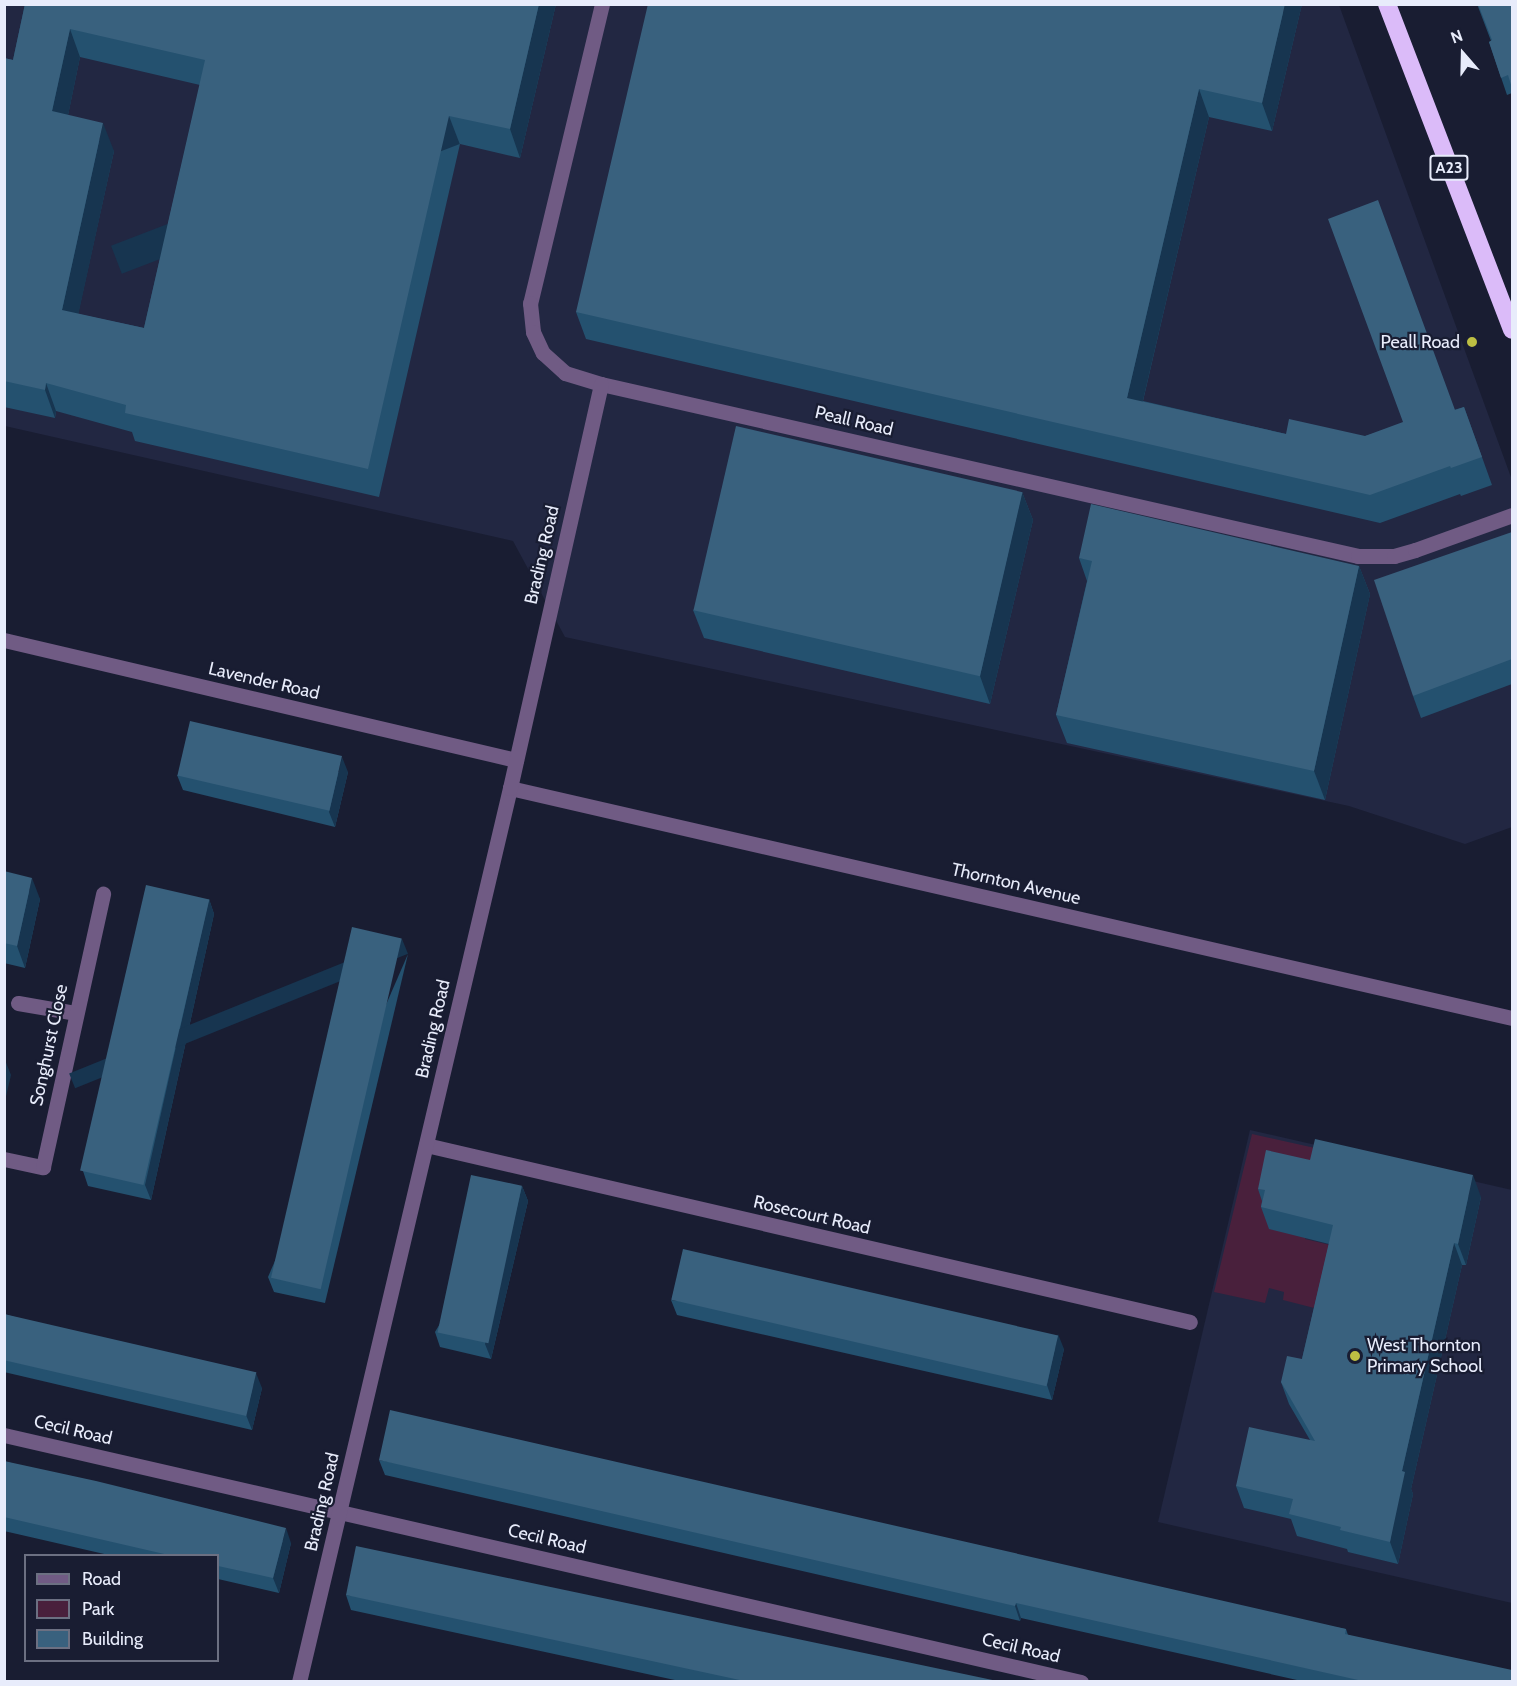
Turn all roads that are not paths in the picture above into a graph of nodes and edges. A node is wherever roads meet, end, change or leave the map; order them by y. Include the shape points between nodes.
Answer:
1 (602, 4) edge
2 (1387, 4) edge
3 (1512, 330) edge
4 (601, 384) junction
5 (1512, 515) edge
6 (4, 640) edge
7 (516, 760) junction
8 (510, 788) junction
9 (103, 893) dead end
10 (18, 1003) dead end
11 (76, 1013) junction
12 (1512, 1018) edge
13 (426, 1145) junction
14 (4, 1159) edge
15 (1190, 1322) dead end
16 (4, 1435) edge
17 (340, 1512) junction
18 (299, 1682) edge
19 (1081, 1682) edge

1 - 4 street, Peall Road via 530,303 533,332 543,353 565,373
2 - 3 highway, A23
4 - 5 street, Peall Road via 1358,556 1394,556
4 - 7 street, Brading Road
6 - 7 street, Lavender Road
7 - 8 street, Brading Road
8 - 12 street, Thornton Avenue
8 - 13 street, Brading Road
9 - 11 street, Songhurst Close
10 - 11 street
11 - 14 street, Songhurst Close via 43,1167
13 - 15 street, Rosecourt Road
13 - 17 street, Brading Road
16 - 17 street, Cecil Road
17 - 18 street, Brading Road
17 - 19 street, Cecil Road

